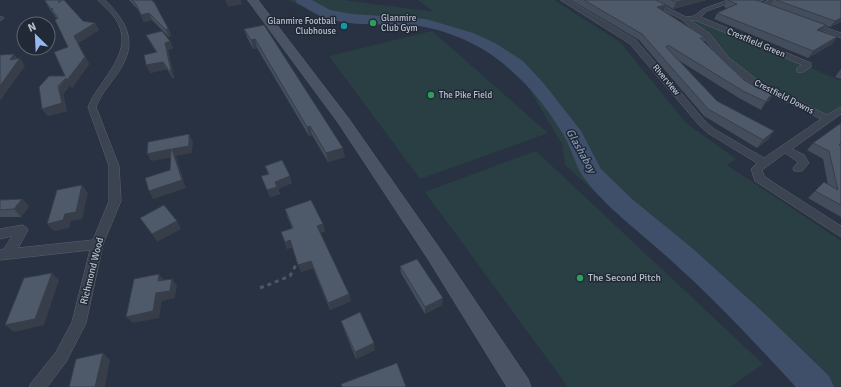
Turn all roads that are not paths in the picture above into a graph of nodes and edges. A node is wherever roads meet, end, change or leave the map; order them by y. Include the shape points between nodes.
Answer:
1 (101, 0) edge
2 (253, 0) edge
3 (564, 0) edge
4 (647, 0) edge
5 (730, 0) edge
6 (774, 0) edge
7 (776, 11) edge
8 (683, 18) junction
9 (696, 18) junction
10 (805, 22) edge
11 (841, 36) edge
12 (800, 70) dead end
13 (841, 110) edge
14 (828, 119) junction
15 (785, 149) junction
16 (764, 163) junction
17 (798, 168) dead end
18 (841, 232) edge
19 (0, 234) edge
20 (97, 244) junction
21 (4, 254) edge
22 (37, 387) edge
23 (520, 387) edge

1 - 20 street, Richmond Wood via 124,26 125,48 122,61 94,99 92,108 114,166 116,201
2 - 23 main road via 344,122
3 - 16 street, Riverview via 633,42 702,123
4 - 8 street, Crestfield Downs
5 - 9 street via 705,10
6 - 7 street via 758,5
8 - 9 street
8 - 14 street, Crestfield Downs via 708,36 726,60 742,74
9 - 12 street, Crestfield Green via 808,65
10 - 11 street
13 - 14 street
14 - 15 street
15 - 16 street
15 - 17 street via 800,157 804,163
16 - 18 street via 756,170 759,178
19 - 21 street via 22,230
20 - 21 street
20 - 22 street, Richmond Wood via 79,323 61,357

